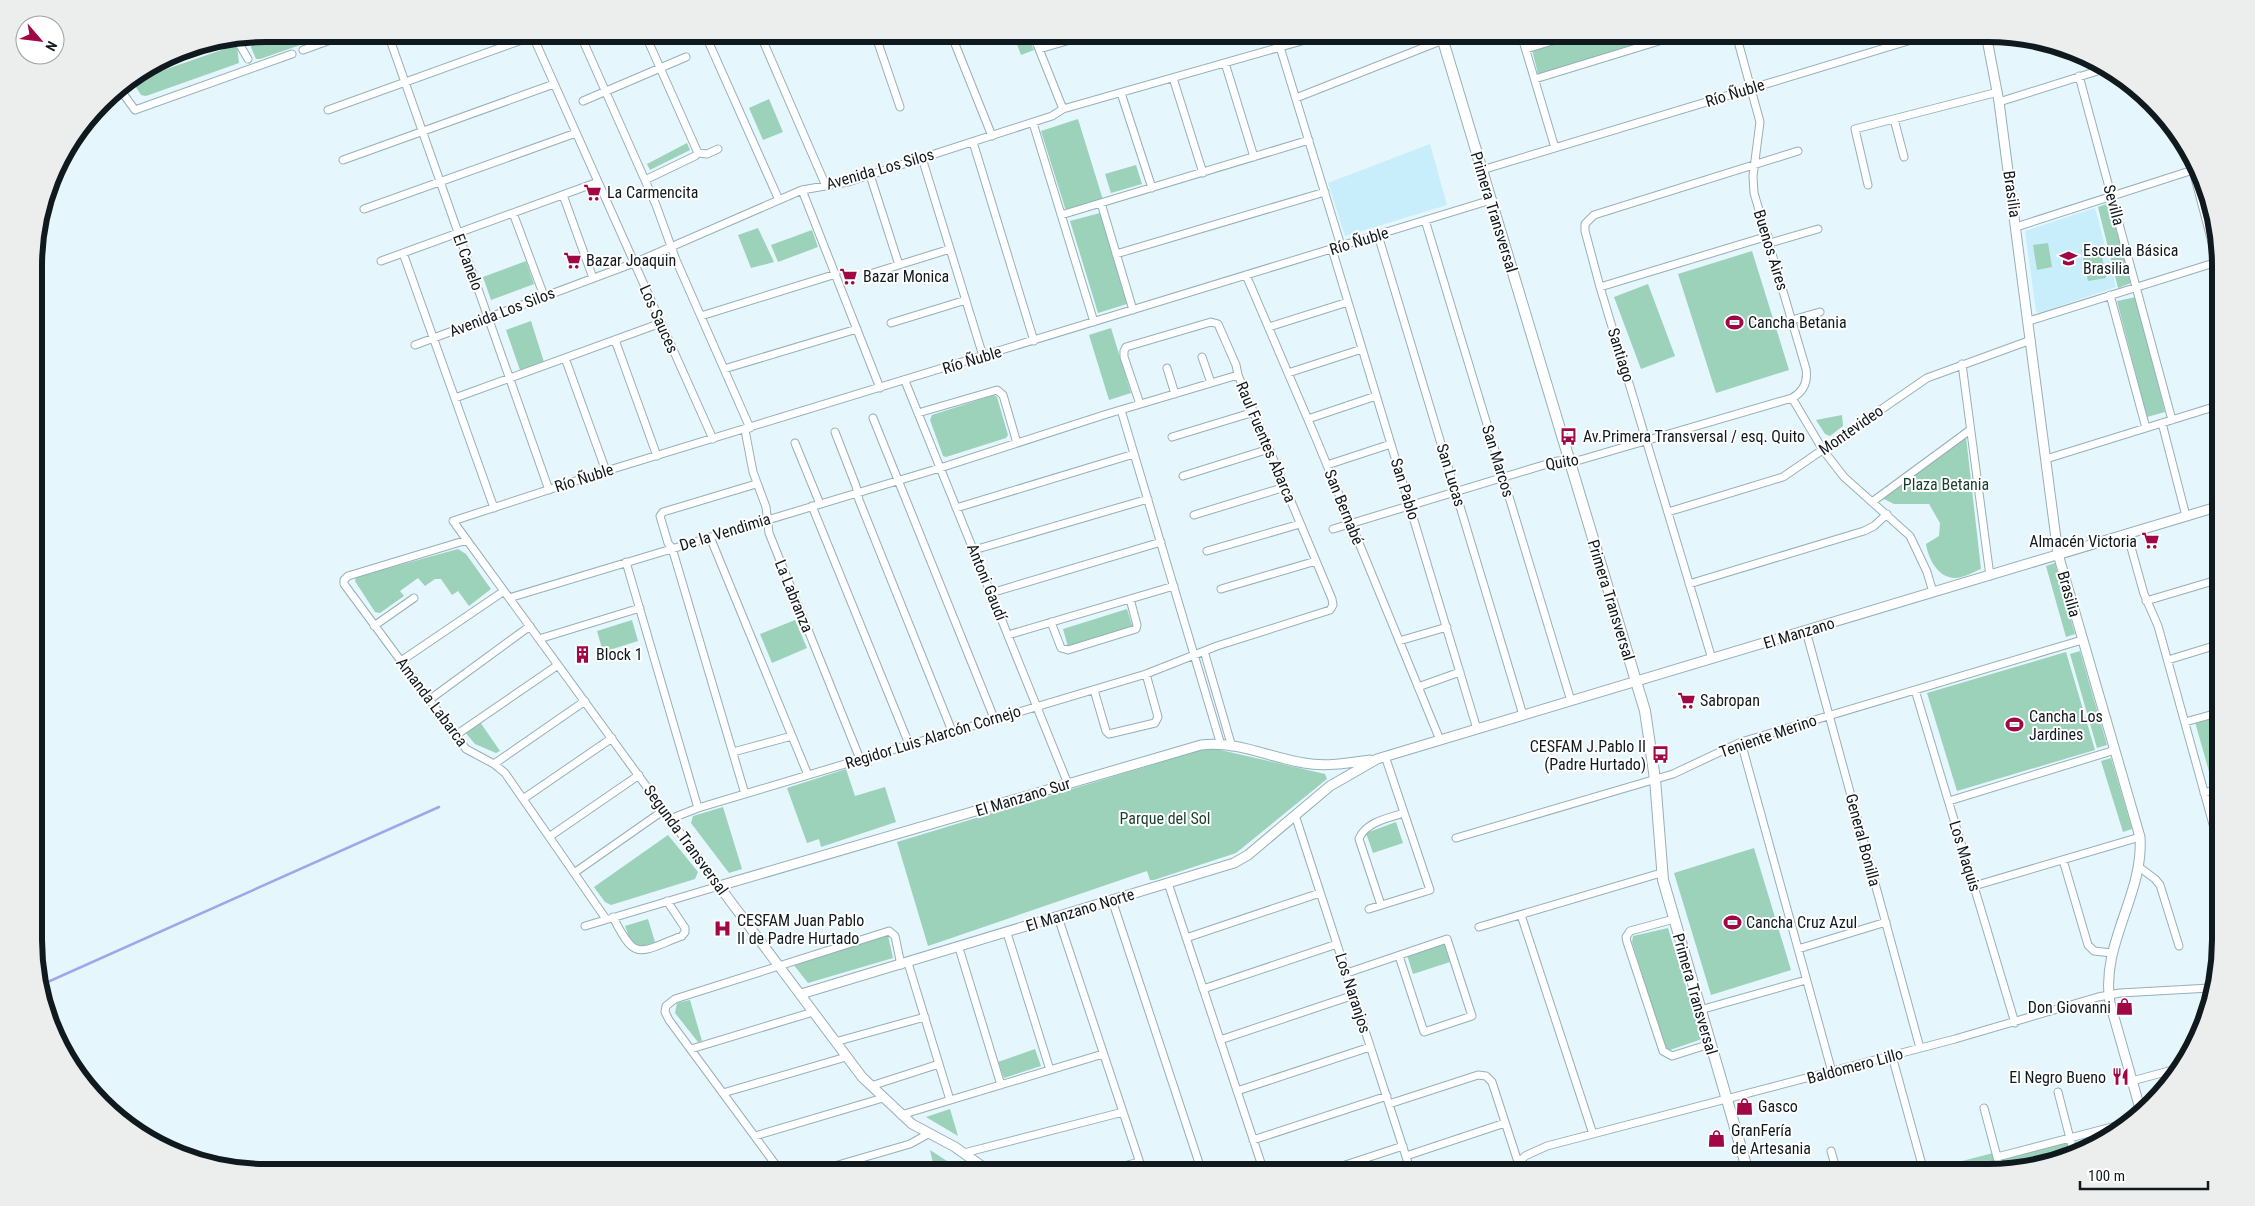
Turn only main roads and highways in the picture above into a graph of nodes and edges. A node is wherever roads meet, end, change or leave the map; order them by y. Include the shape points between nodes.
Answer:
1 (1444, 42) edge
2 (1746, 1164) edge

1 - 2 main road, Primera Transversal via 1646,718 1655,779 1661,874

